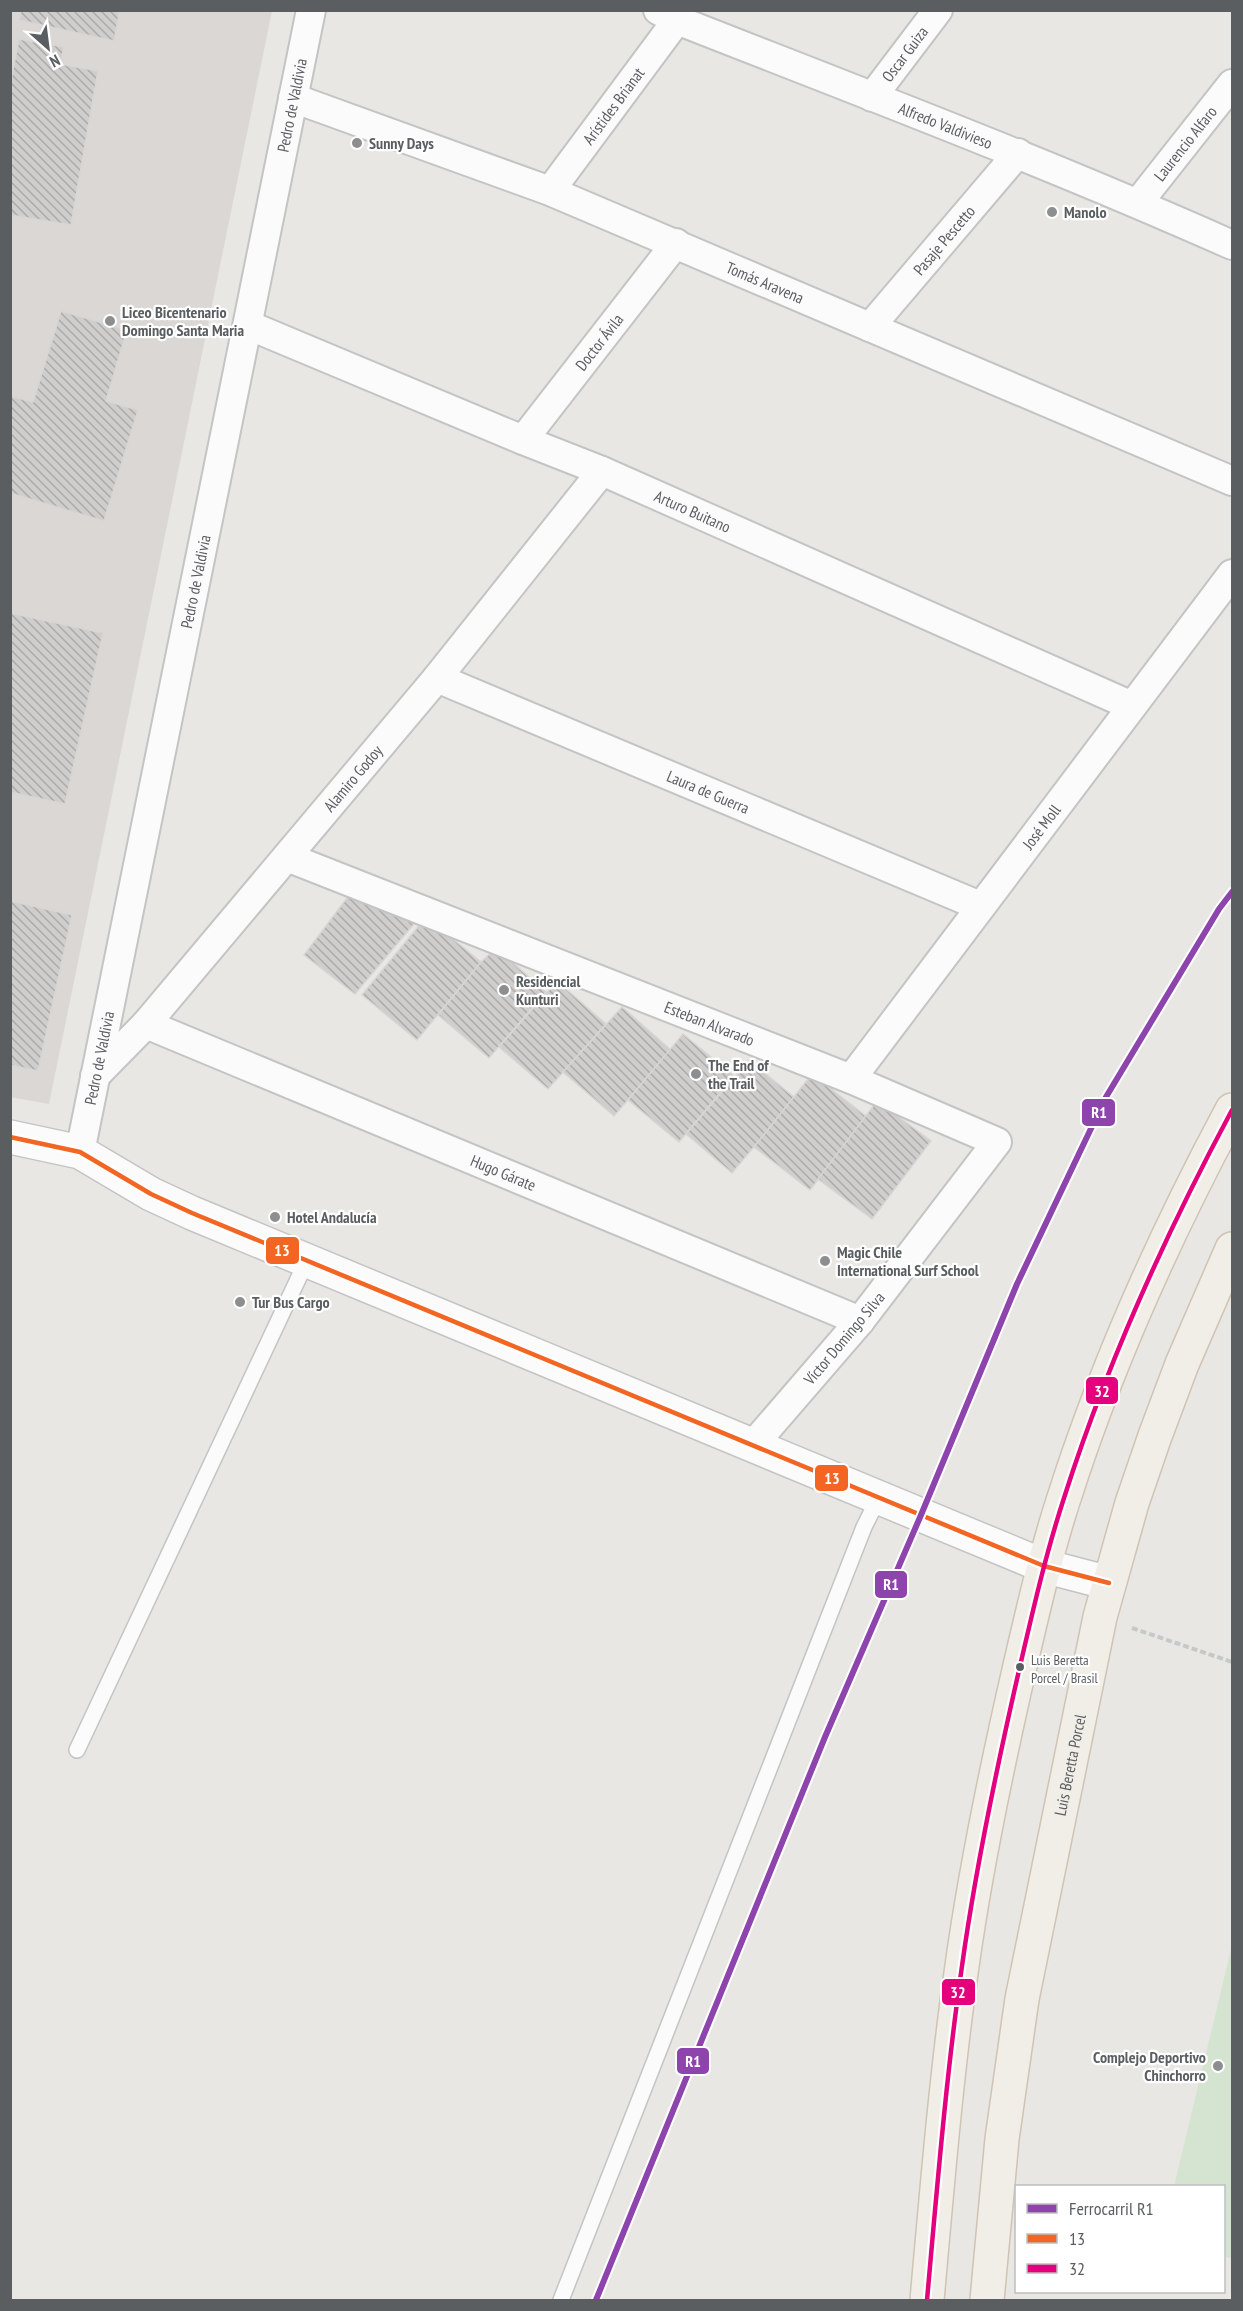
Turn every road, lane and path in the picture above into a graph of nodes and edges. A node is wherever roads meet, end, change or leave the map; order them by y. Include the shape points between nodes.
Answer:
1 (311, 10) edge
2 (938, 10) edge
3 (667, 15) edge
4 (1233, 84) edge
5 (872, 97) junction
6 (293, 98) junction
7 (1018, 153) junction
8 (550, 191) junction
9 (1138, 203) junction
10 (675, 243) junction
11 (1233, 245) edge
12 (248, 325) junction
13 (870, 327) junction
14 (523, 440) junction
15 (602, 471) junction
16 (1233, 481) edge
17 (1233, 574) edge
18 (437, 678) junction
19 (1131, 706) junction
20 (287, 857) junction
21 (980, 906) junction
22 (146, 1024) junction
23 (95, 1076) junction
24 (851, 1079) junction
25 (1233, 1110) edge
26 (10, 1137) edge
27 (997, 1142) joint
28 (80, 1152) junction
29 (1233, 1249) edge
30 (307, 1260) junction
31 (860, 1321) junction
32 (753, 1445) junction
33 (879, 1497) junction
34 (1044, 1566) junction
35 (1109, 1583) junction
36 (1100, 1617) junction
37 (1233, 1662) edge
38 (77, 1750) dead end
39 (561, 2301) edge
40 (927, 2301) edge
41 (987, 2301) edge

1 - 6 street, Pedro de Valdivia
2 - 5 street, Oscar Guiza
3 - 5 street, Alfredo Valdivieso
3 - 8 street, Arístides Brianat
4 - 9 street, Laurencio Alfaro
5 - 7 street, Alfredo Valdivieso
6 - 8 street, Tomás Aravena
6 - 12 street, Pedro de Valdivia
7 - 9 street, Alfredo Valdivieso
7 - 13 street, Pasaje Pescetto
8 - 10 street, Tomás Aravena
9 - 11 street, Alfredo Valdivieso
10 - 13 street, Tomás Aravena
10 - 14 street, Doctor Ávila
12 - 14 street, Arturo Buitano
12 - 23 street, Pedro de Valdivia
13 - 16 street, Tomás Aravena
14 - 15 street, Arturo Buitano
15 - 18 street, Alamiro Godoy
15 - 19 street, Arturo Buitano
17 - 19 street, José Moll
18 - 20 street, Alamiro Godoy
18 - 21 street, Laura de Guerra
19 - 21 street, José Moll
20 - 22 street, Alamiro Godoy
20 - 24 street, Esteban Alvarado
21 - 24 street, José Moll
22 - 23 street, Alamiro Godoy
22 - 31 street, Hugo Gárate
23 - 28 street, Pedro de Valdivia
24 - 27 street, Esteban Alvarado
25 - 34 main road via 1136,1304 1064,1498
26 - 28 street
27 - 31 street, Víctor Domingo Silva
28 - 30 street via 151,1194
29 - 35 main road, Luis Beretta Porcel via 1182,1364 1132,1503
30 - 32 street
30 - 38 lane
31 - 32 street, Víctor Domingo Silva
32 - 33 street
33 - 34 street
33 - 39 lane
34 - 35 street
34 - 40 main road via 992,1791 962,1964
35 - 36 main road, Luis Beretta Porcel
36 - 37 path
36 - 41 main road, Luis Beretta Porcel via 1022,1999 1002,2139

